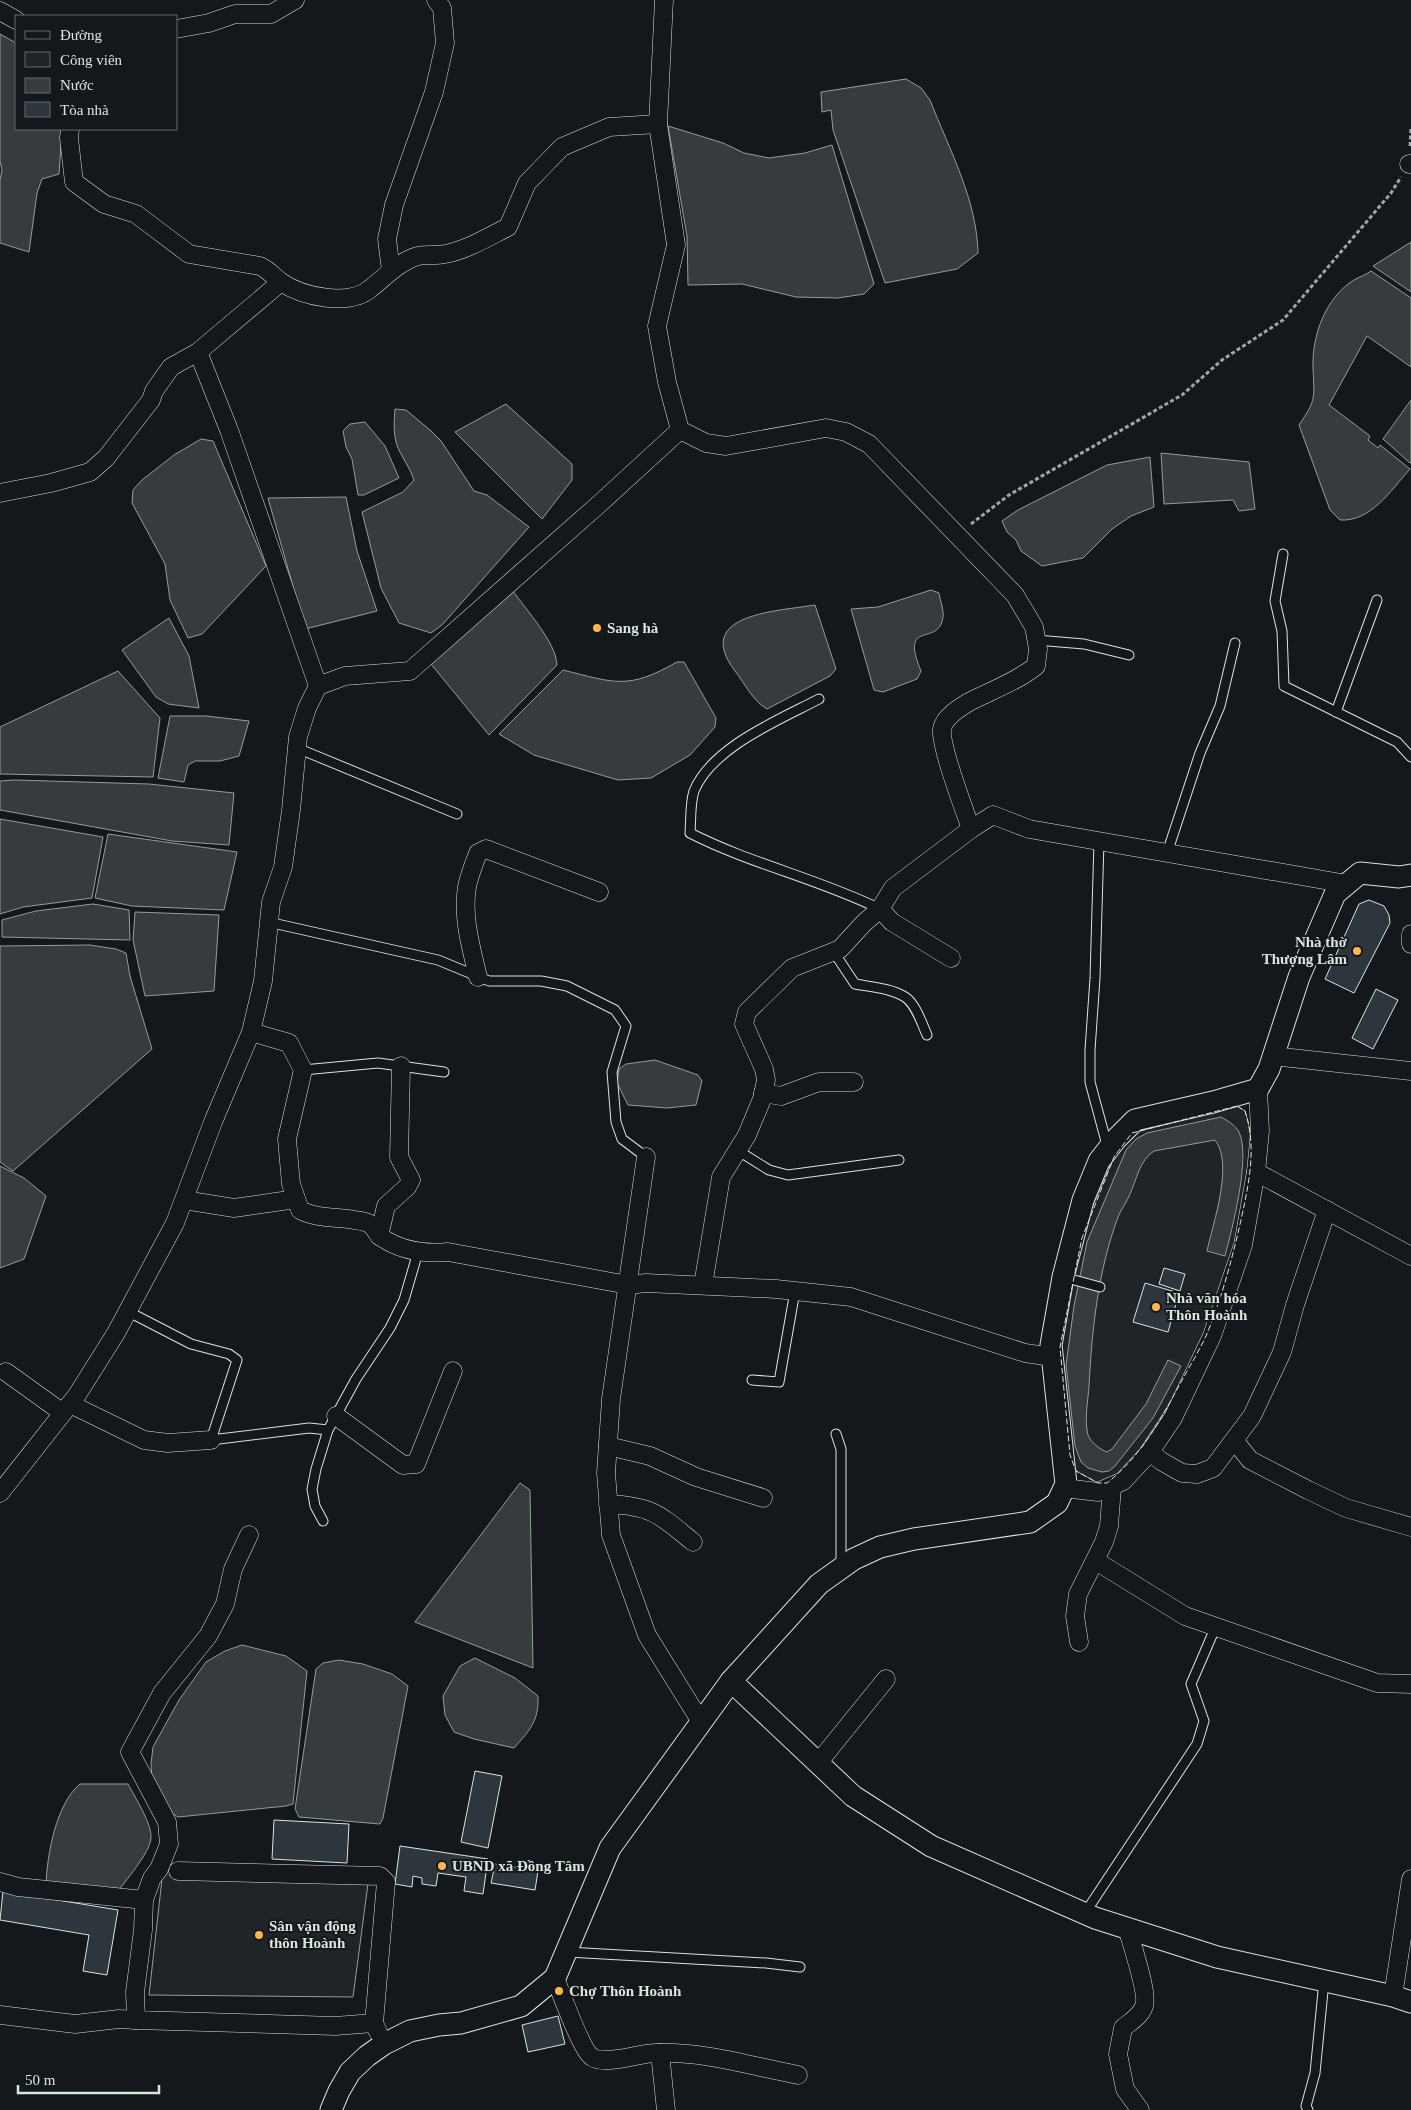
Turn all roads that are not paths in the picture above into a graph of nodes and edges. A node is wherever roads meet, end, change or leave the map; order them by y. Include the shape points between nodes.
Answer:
1 (295, 0) edge
2 (436, 0) edge
3 (664, 0) edge
4 (0, 11) edge
5 (15, 19) edge
6 (178, 29) edge
7 (658, 124) junction
8 (70, 130) edge
9 (391, 271) junction
10 (281, 282) junction
11 (198, 352) junction
12 (680, 430) junction
13 (0, 493) edge
14 (1283, 554) dead end
15 (1377, 600) dead end
16 (1036, 640) junction
17 (1236, 643) dead end
18 (1129, 656) dead end
19 (318, 686) junction
20 (819, 699) dead end
21 (1336, 712) junction
22 (297, 748) junction
23 (1411, 758) edge
24 (457, 814) dead end
25 (971, 829) junction
26 (1099, 841) junction
27 (1168, 853) junction
28 (1411, 875) edge
29 (1347, 884) junction
30 (599, 892) dead end
31 (880, 910) junction
32 (268, 922) junction
33 (1411, 934) edge
34 (1411, 944) edge
35 (833, 952) junction
36 (951, 958) dead end
37 (478, 977) junction
38 (251, 1032) junction
39 (927, 1035) dead end
40 (1273, 1056) junction
41 (401, 1066) junction
42 (303, 1070) junction
43 (1411, 1071) edge
44 (444, 1072) dead end
45 (854, 1082) dead end
46 (1258, 1089) junction
47 (763, 1093) junction
48 (1108, 1149) junction
49 (737, 1150) junction
50 (646, 1157) joint
51 (899, 1160) dead end
52 (1256, 1172) junction
53 (296, 1199) junction
54 (184, 1200) junction
55 (1326, 1210) junction
56 (379, 1236) junction
57 (418, 1252) junction
58 (1411, 1256) edge
59 (1069, 1279) junction
60 (628, 1285) junction
61 (703, 1285) junction
62 (1100, 1287) dead end
63 (795, 1291) junction
64 (127, 1311) junction
65 (1052, 1357) junction
66 (452, 1371) dead end
67 (6, 1372) dead end
68 (752, 1380) dead end
69 (67, 1408) junction
70 (332, 1423) junction
71 (836, 1434) dead end
72 (211, 1440) junction
73 (1234, 1440) junction
74 (608, 1446) junction
75 (1150, 1452) junction
76 (1112, 1487) junction
77 (1064, 1488) junction
78 (0, 1493) edge
79 (763, 1498) dead end
80 (608, 1504) junction
81 (323, 1521) dead end
82 (1411, 1527) edge
83 (249, 1535) dead end
84 (693, 1542) dead end
85 (1096, 1561) junction
86 (841, 1568) junction
87 (1216, 1626) junction
88 (1080, 1642) dead end
89 (886, 1679) dead end
90 (731, 1681) junction
91 (1411, 1684) edge
92 (701, 1722) junction
93 (818, 1762) junction
94 (178, 1871) dead end
95 (1411, 1879) edge
96 (0, 1882) edge
97 (144, 1900) junction
98 (1084, 1913) junction
99 (1127, 1928) junction
100 (566, 1952) junction
101 (800, 1967) dead end
102 (555, 1978) junction
103 (1324, 1981) junction
104 (1402, 1999) edge
105 (0, 2014) edge
106 (136, 2020) junction
107 (374, 2023) junction
108 (384, 2044) junction
109 (660, 2053) junction
110 (798, 2075) dead end
111 (331, 2110) edge
112 (666, 2110) edge
113 (1140, 2110) edge
114 (1308, 2110) edge

1 - 6 street via 271,14 235,14
2 - 9 street via 442,8 445,43 434,92 392,213 387,239
3 - 7 street
4 - 5 street
7 - 9 street via 609,127 562,148 527,183 508,227 460,250 443,255 418,256
7 - 12 street via 676,245 657,326
8 - 10 street via 74,182 104,204 136,214 189,254 260,266
9 - 10 street via 367,292 346,299 309,296
10 - 11 street
11 - 13 street via 171,366 139,415 106,458 90,472
11 - 19 street via 230,430
12 - 16 street via 706,443 726,446 826,428 846,432 869,444 1015,595 1034,628
12 - 19 street via 410,671 344,676
14 - 21 lane via 1275,601 1282,632 1284,686
15 - 21 lane
16 - 18 lane via 1084,644
16 - 25 street via 1036,666 1019,679 966,704 947,718 942,729
17 - 27 lane via 1220,706 1200,753
19 - 22 street via 307,708
20 - 31 lane via 720,755 703,774 694,792 690,833 715,846 848,894
21 - 23 lane via 1397,742
22 - 24 lane
22 - 32 street via 283,867
25 - 26 street via 993,815 1030,829
25 - 31 street via 893,888
26 - 27 street
26 - 48 lane via 1090,1082
27 - 29 street
28 - 29 street via 1360,873
29 - 40 street via 1334,894 1299,977
30 - 37 street via 486,849 478,853 467,886 466,914
31 - 35 street
31 - 36 street via 892,922
32 - 37 lane via 438,960
32 - 38 street via 263,981
33 - 34 street
35 - 39 lane via 855,984 880,988 906,998
35 - 47 street via 792,968 747,1012 744,1024 764,1069
37 - 50 lane via 489,981 541,981 568,986 616,1010 626,1026 612,1072 616,1122 622,1139
38 - 42 street via 289,1043
38 - 54 street
40 - 43 street
40 - 46 street
41 - 42 lane via 378,1063
41 - 44 lane
41 - 56 street via 399,1157 412,1180 386,1206
42 - 53 street via 287,1139 291,1184
45 - 47 street via 818,1082 781,1096
46 - 48 street via 1135,1120
46 - 52 street via 1260,1132
47 - 49 street
48 - 59 street via 1083,1200
49 - 51 lane via 769,1170 788,1175
49 - 61 street via 721,1178
50 - 60 street
52 - 55 street
52 - 75 street via 1243,1245 1212,1336 1173,1418
53 - 54 street via 234,1208
53 - 56 street via 300,1210 310,1215 366,1222 375,1226
54 - 64 street via 175,1223
55 - 58 street
55 - 73 street via 1282,1352 1252,1416
56 - 57 street via 401,1248
57 - 60 street via 448,1252
57 - 70 lane via 404,1300
59 - 62 lane
59 - 65 street via 1051,1345
60 - 61 street
60 - 74 street
61 - 63 street
63 - 65 street via 851,1297 1025,1353
63 - 68 lane via 778,1382
64 - 69 street
64 - 72 lane via 191,1344 229,1354 237,1360
65 - 77 street
66 - 70 street via 416,1464 403,1464
67 - 69 street
69 - 72 street via 144,1440 168,1443
69 - 78 street
70 - 72 lane
70 - 81 lane via 312,1488 315,1506
71 - 86 lane via 841,1450
73 - 75 street via 1213,1468 1197,1474 1182,1472
73 - 82 street via 1250,1460 1300,1486 1346,1508
74 - 79 street via 650,1456 696,1477
74 - 80 street
75 - 76 street via 1123,1481
76 - 77 street via 1098,1492
76 - 85 street via 1109,1526
77 - 86 street via 1056,1504 1030,1522 880,1547
80 - 84 street via 635,1505 660,1515
80 - 92 street via 611,1535 646,1635
83 - 97 street via 233,1569 225,1604 208,1636 162,1693 130,1752 167,1822 168,1844
85 - 87 street via 1185,1616
85 - 88 street via 1078,1594 1075,1616
86 - 90 street via 819,1584
87 - 91 street via 1377,1683
87 - 98 lane via 1191,1684 1204,1721 1197,1744
89 - 93 street
90 - 92 street
90 - 93 street
92 - 100 street via 610,1848
93 - 98 street via 853,1796 931,1846
94 - 107 street via 380,1876 386,1882
95 - 104 street
96 - 97 street via 18,1887
97 - 106 street via 135,1992
98 - 99 street
99 - 103 street via 1217,1957
99 - 113 street via 1145,1992 1145,2006 1134,2020 1122,2028 1118,2054 1125,2089
100 - 101 lane
100 - 102 street
102 - 108 street via 521,2006 461,2023 410,2031
102 - 109 street via 580,2039 593,2058 607,2060
103 - 104 street
103 - 114 lane
105 - 106 street via 75,2024
106 - 107 street via 335,2026
107 - 108 street
108 - 111 street via 350,2072
109 - 110 street via 698,2055
109 - 112 street

